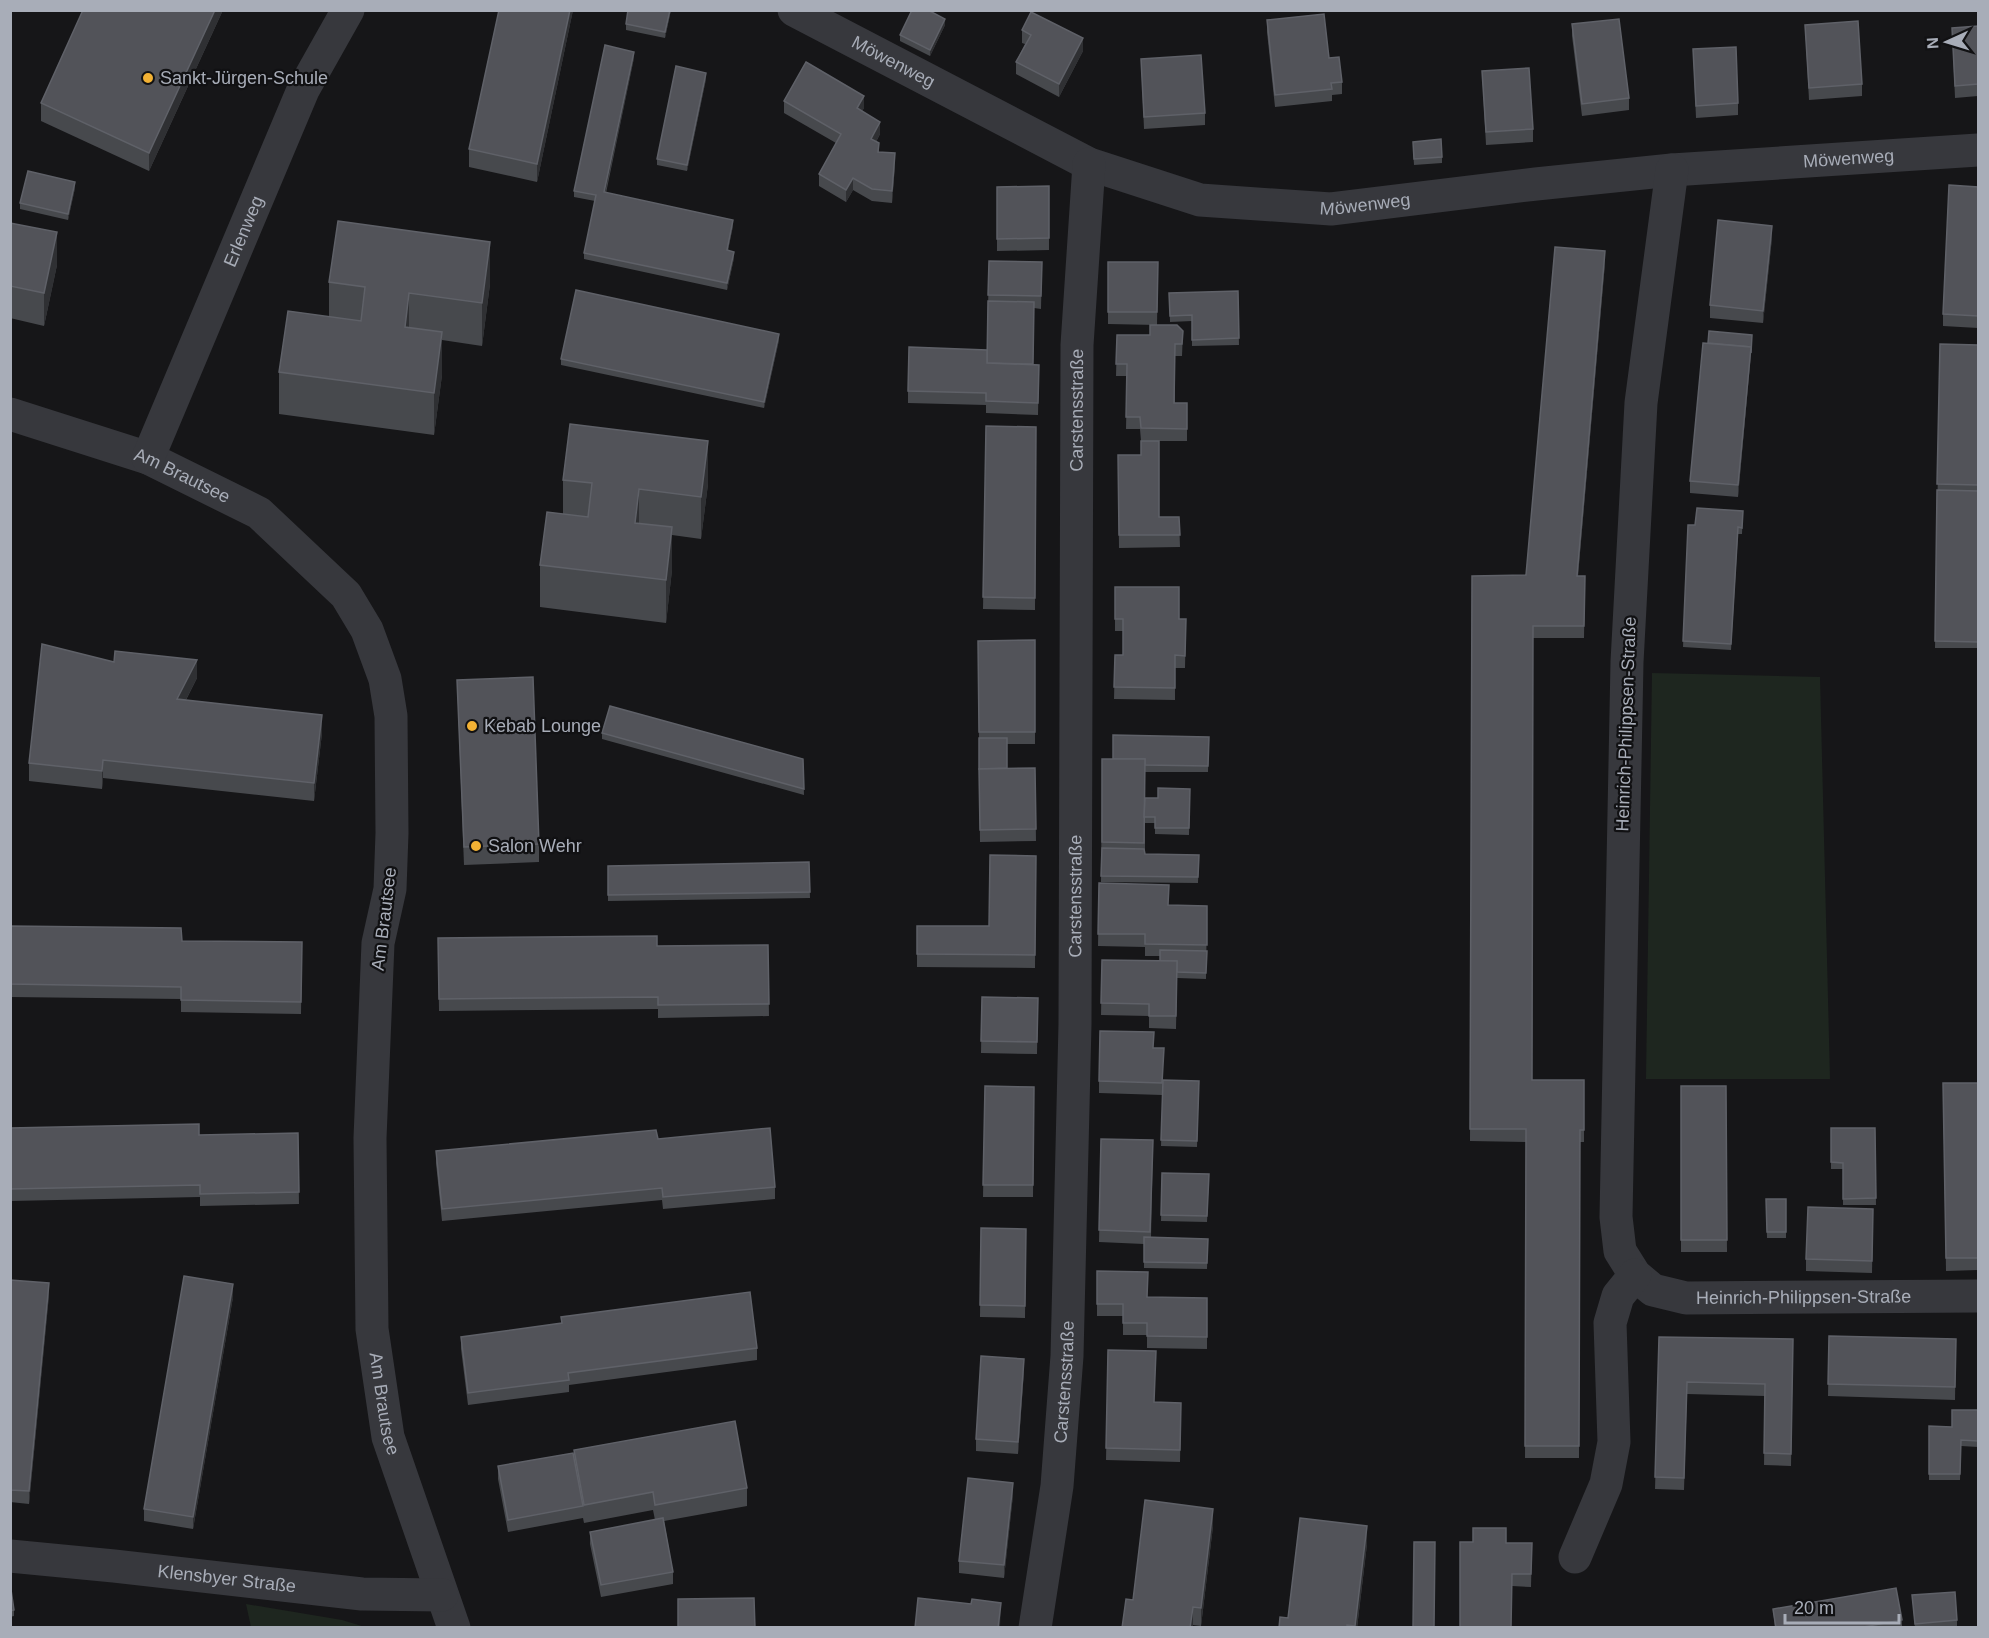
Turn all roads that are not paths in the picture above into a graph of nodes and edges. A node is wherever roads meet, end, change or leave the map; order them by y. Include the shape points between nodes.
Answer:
1 (348, 10) edge
2 (794, 10) edge
3 (1978, 150) edge
4 (1089, 164) junction
5 (1672, 170) junction
6 (10, 414) edge
7 (148, 458) junction
8 (1635, 1275) junction
9 (1978, 1296) edge
10 (10, 1556) edge
11 (1575, 1557) dead end
12 (442, 1595) junction
13 (454, 1628) edge
14 (1035, 1628) edge

1 - 7 street, Erlenweg via 303,90
2 - 4 street, Möwenweg
3 - 5 street, Möwenweg
4 - 5 street, Möwenweg via 1200,200 1331,209
4 - 14 street, Carstensstraße via 1077,345 1075,1024 1068,1356 1057,1486
5 - 8 street, Heinrich-Philippsen-Straße via 1641,403 1627,663 1616,1216 1620,1251
6 - 7 street, Am Brautsee
7 - 12 street, Am Brautsee via 259,513 346,595 367,630 385,679 391,716 392,833 390,889 378,943 370,1138 372,1329 388,1437
8 - 9 street, Heinrich-Philippsen-Straße via 1653,1290 1686,1298
8 - 11 street via 1618,1296 1610,1323 1614,1442 1606,1484
10 - 12 street, Klensbyer Straße via 362,1594
12 - 13 street, Am Brautsee

